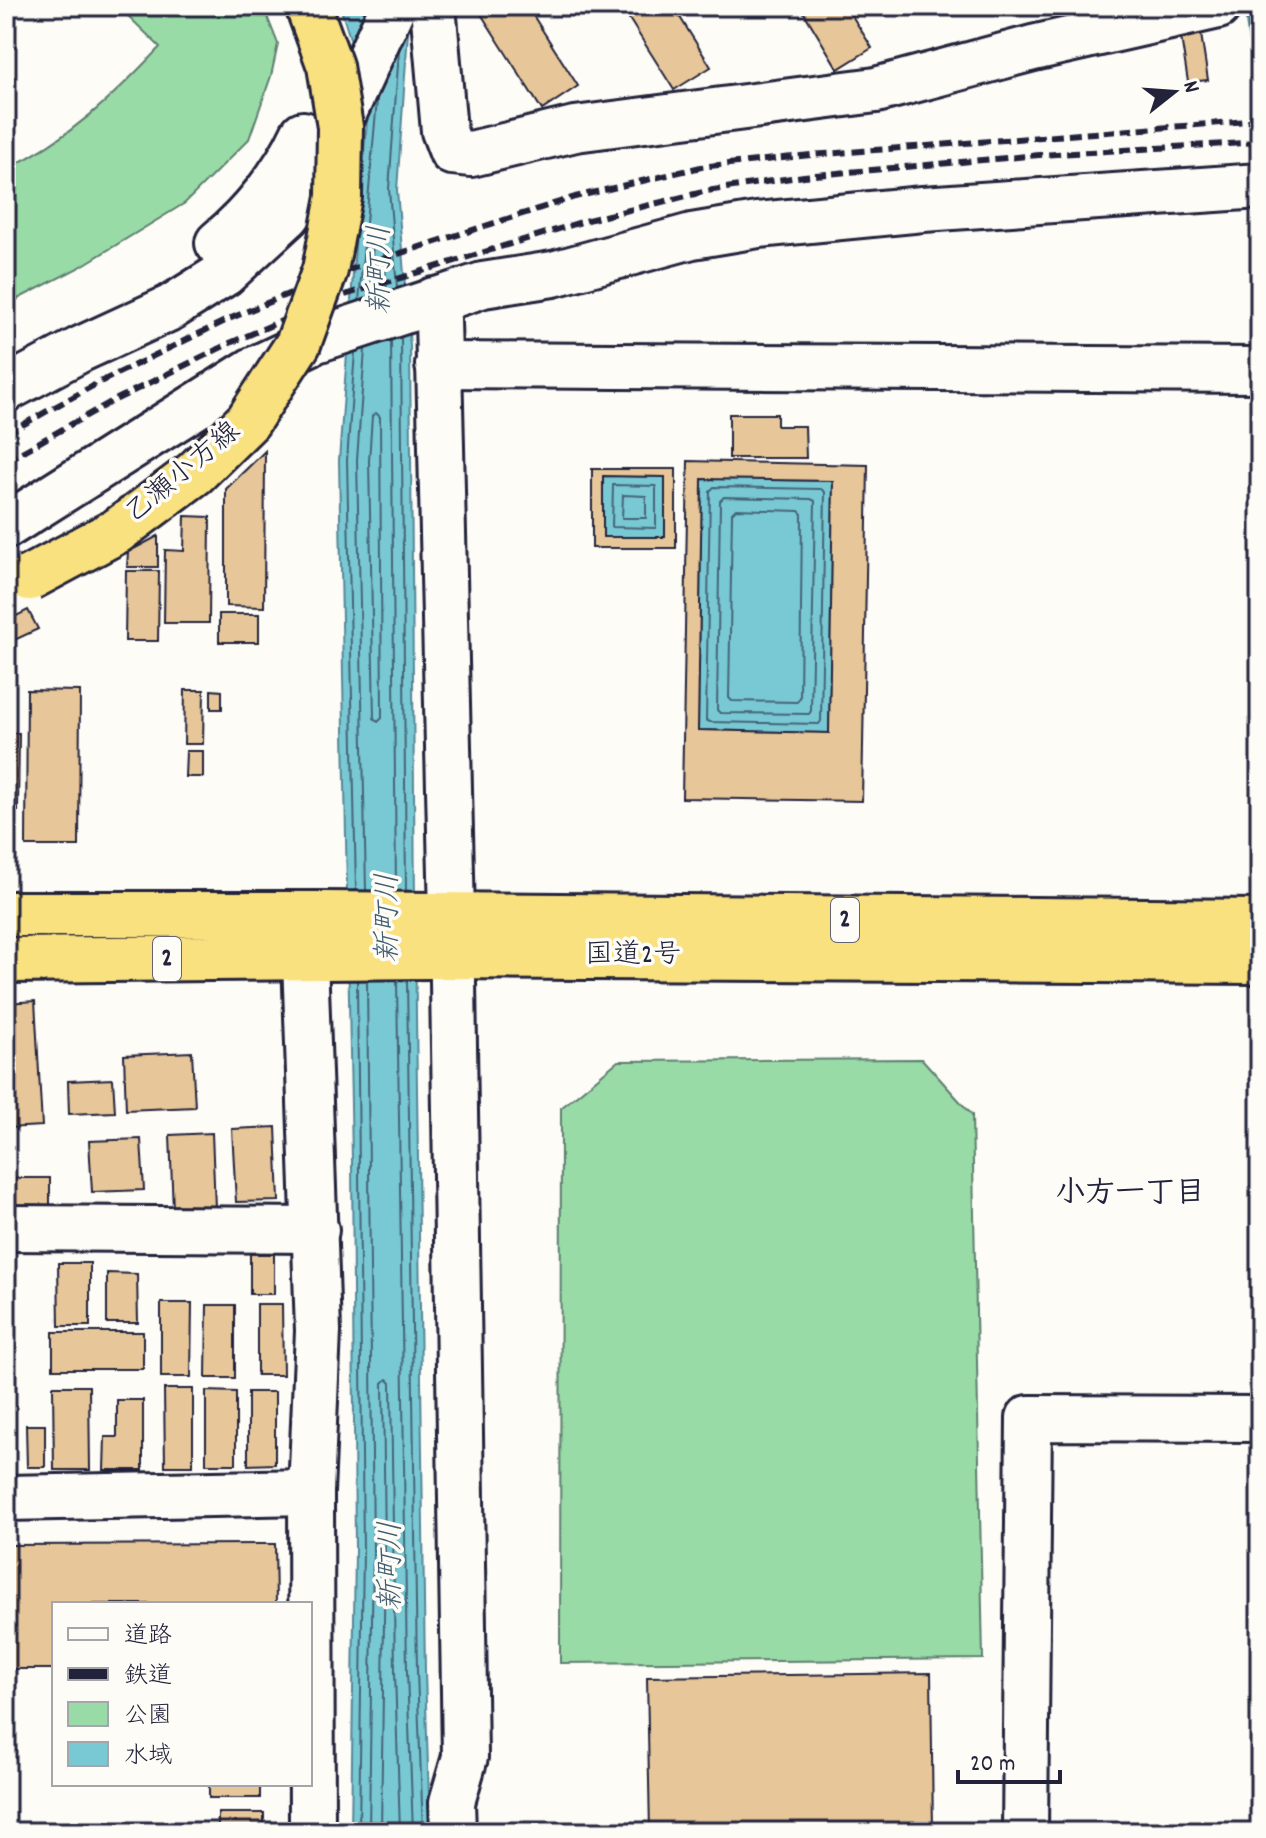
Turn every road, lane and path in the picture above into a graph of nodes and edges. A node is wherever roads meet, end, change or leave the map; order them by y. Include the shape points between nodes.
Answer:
1 (308, 6) edge
2 (365, 6) edge
3 (393, 6) edge
4 (433, 6) edge
5 (1218, 6) edge
6 (1260, 186) edge
7 (424, 303) junction
8 (6, 359) edge
9 (438, 365) junction
10 (1260, 370) edge
11 (6, 389) edge
12 (6, 526) edge
13 (29, 578) dead end
14 (6, 914) edge
15 (1260, 922) edge
16 (442, 936) junction
17 (316, 958) junction
18 (6, 960) edge
19 (1260, 961) edge
20 (6, 1228) edge
21 (316, 1230) junction
22 (1260, 1419) edge
23 (311, 1492) junction
24 (6, 1498) edge
25 (311, 1602) edge
26 (312, 1786) edge
27 (312, 1832) edge
28 (453, 1832) edge
29 (1025, 1832) edge

1 - 13 main road, 乙瀬小方線, bridge via 330,66 340,127 339,197 325,270 298,344 248,421 195,473 117,531
2 - 8 street via 292,157 223,238 184,271
3 - 11 street via 317,172 288,215 224,274 170,308
4 - 5 street via 444,131 452,152 471,154 575,129 876,90
6 - 7 street via 758,225 692,236
7 - 9 street via 438,319
7 - 12 street via 316,340 253,370
9 - 10 street
9 - 16 street
14 - 16 main road, 国道2号 / 2 via 324,914
15 - 16 main road, 国道2号 / 2
16 - 17 main road, 国道2号 / 2
16 - 19 main road, 国道2号 / 2
16 - 28 street via 465,1757 452,1802
17 - 18 main road, 国道2号 / 2
17 - 21 street
20 - 21 street
21 - 23 street
22 - 29 street via 1029,1418
23 - 24 street
23 - 25 street
26 - 27 street

